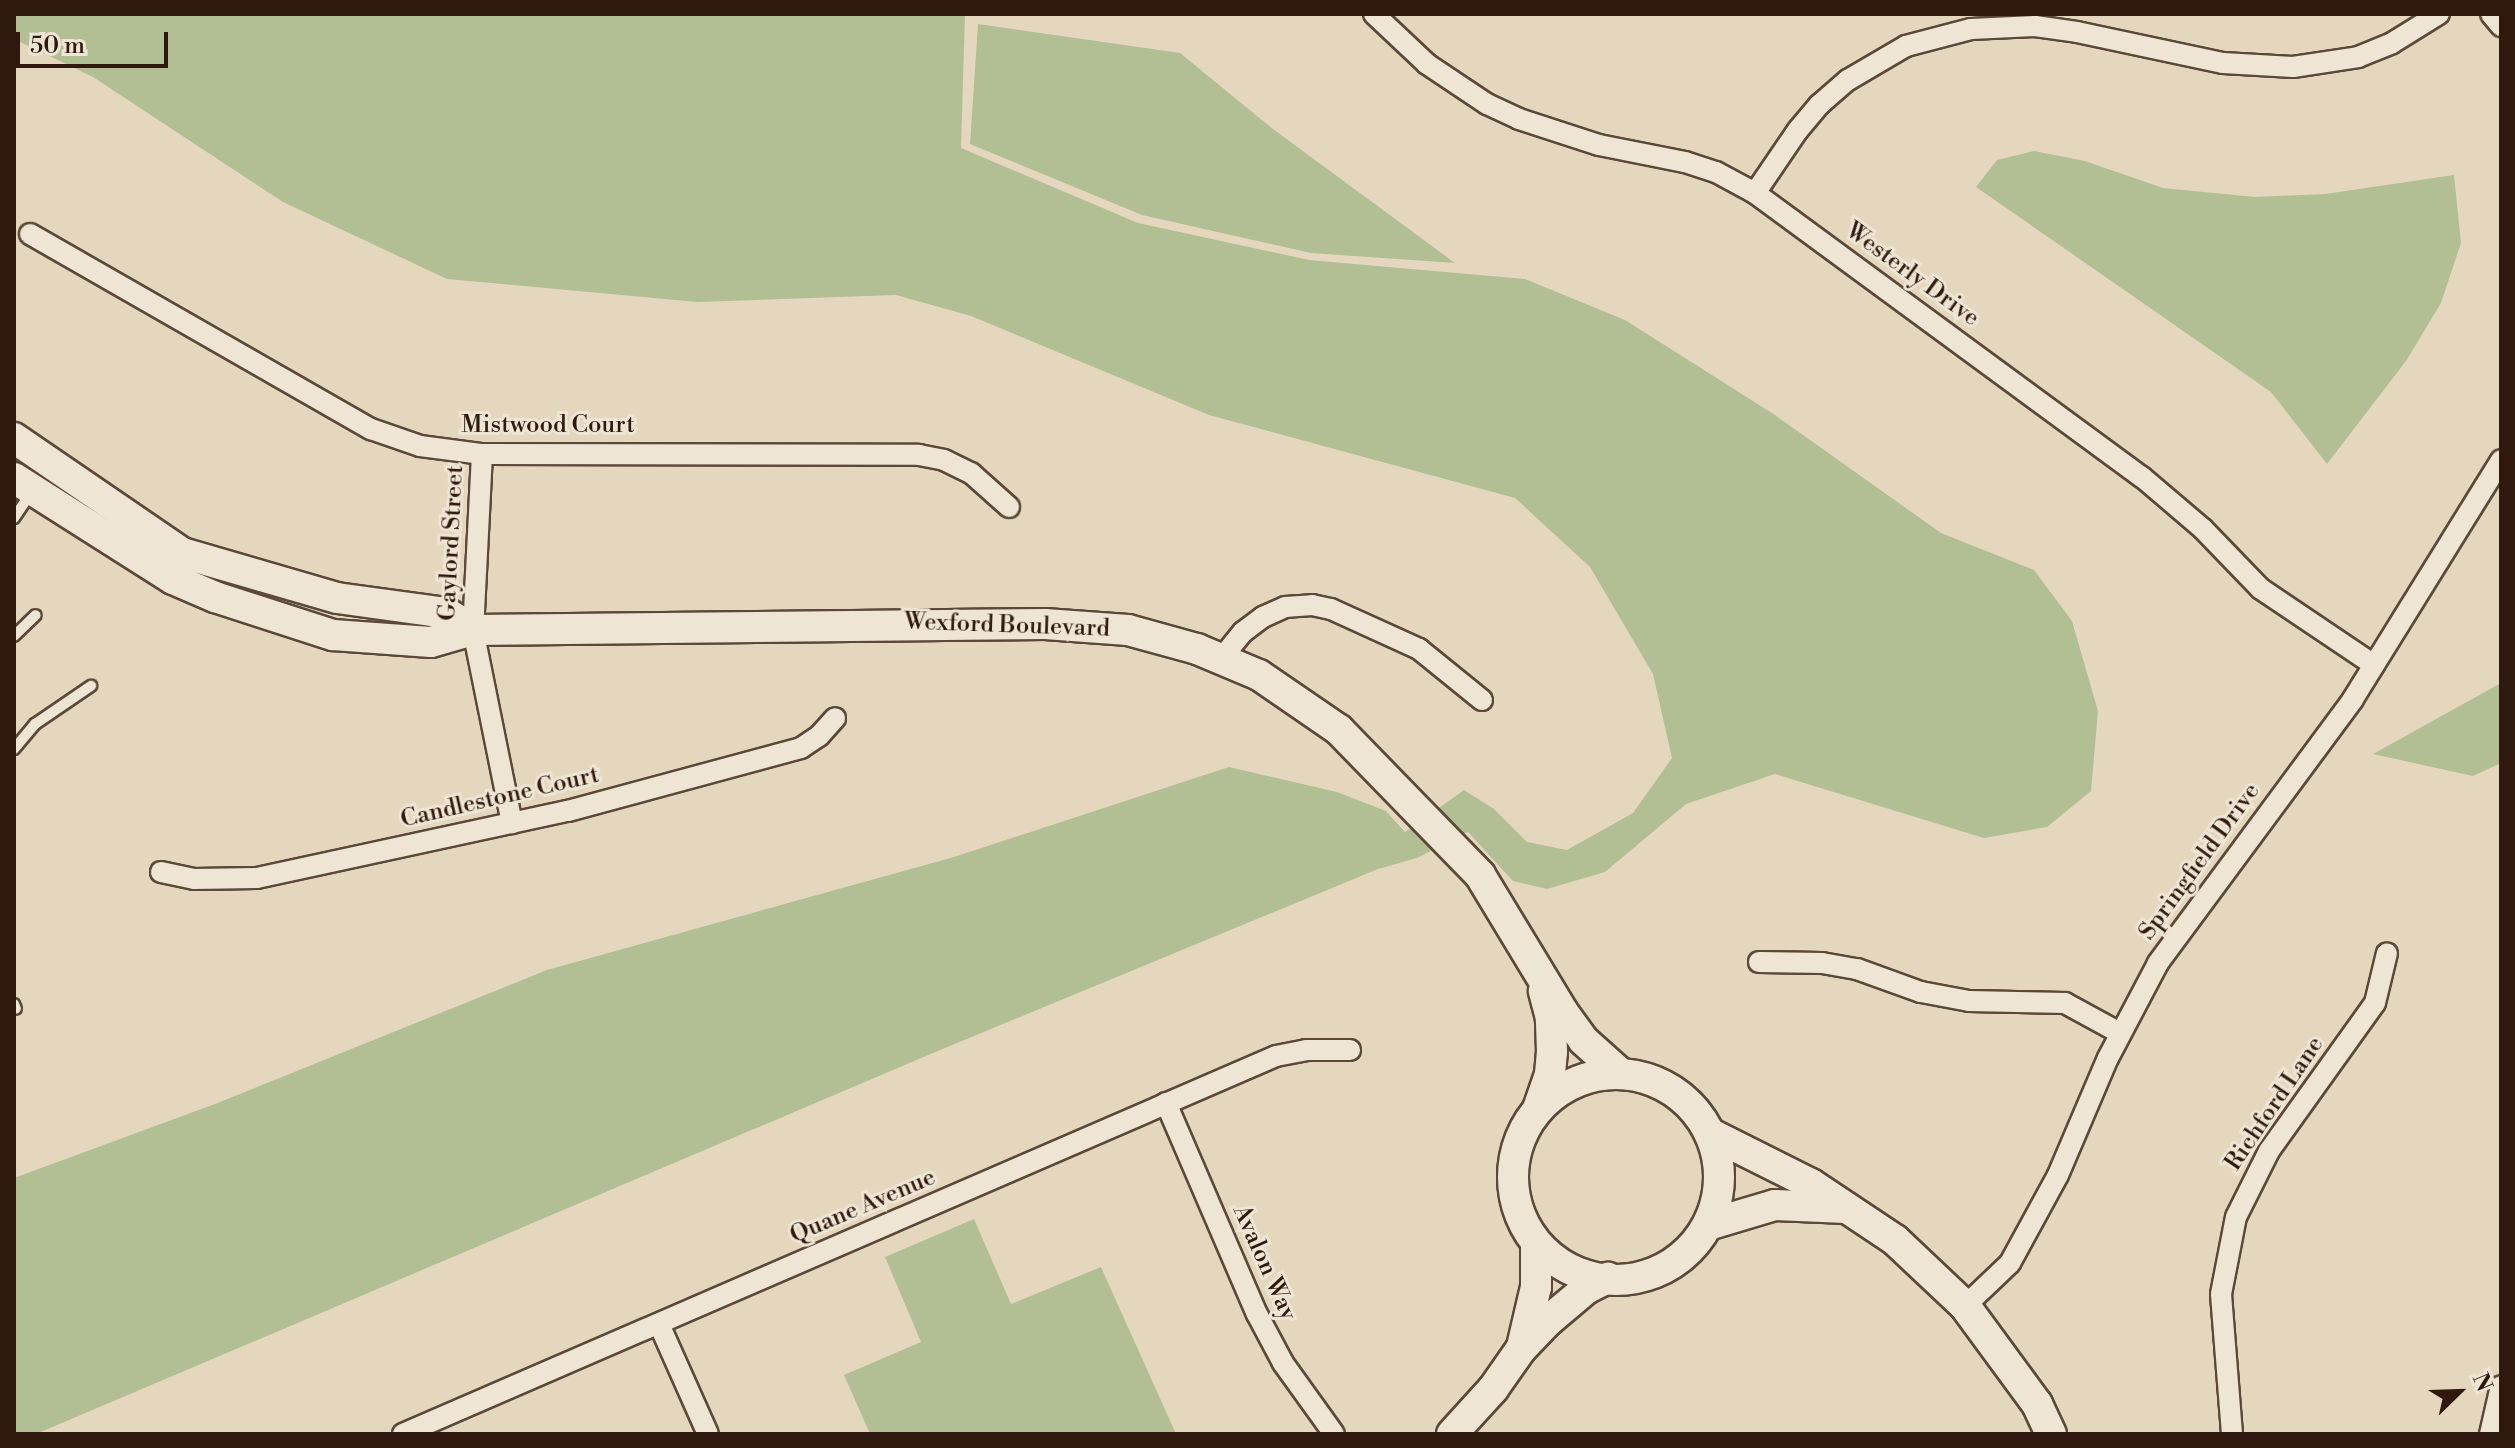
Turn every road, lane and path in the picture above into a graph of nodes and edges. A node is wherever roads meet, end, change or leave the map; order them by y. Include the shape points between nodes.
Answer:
1 (1374, 14) edge
2 (2439, 14) edge
3 (2491, 14) edge
4 (2501, 26) edge
5 (1755, 193) junction
6 (30, 234) dead end
7 (15, 440) edge
8 (482, 454) junction
9 (2501, 460) edge
10 (37, 478) edge
11 (1009, 507) dead end
12 (14, 518) edge
13 (36, 615) dead end
14 (473, 630) junction
15 (14, 636) edge
16 (1221, 659) junction
17 (2374, 665) junction
18 (91, 686) dead end
19 (1482, 700) dead end
20 (835, 718) dead end
21 (14, 749) edge
22 (512, 823) junction
23 (161, 872) dead end
24 (2387, 953) dead end
25 (1759, 962) dead end
26 (1540, 977) junction
27 (2120, 1033) junction
28 (1350, 1050) dead end
29 (1621, 1074) junction
30 (1166, 1103) junction
31 (1538, 1109) junction
32 (1711, 1134) junction
33 (1846, 1208) junction
34 (1711, 1224) junction
35 (1536, 1243) junction
36 (1608, 1278) junction
37 (1965, 1306) junction
38 (659, 1324) junction
39 (1521, 1349) junction
40 (2501, 1386) edge
41 (432, 1428) edge
42 (403, 1434) edge
43 (708, 1434) edge
44 (1334, 1434) edge
45 (1452, 1434) edge
46 (2051, 1434) edge
47 (2232, 1434) edge
48 (2490, 1434) edge

1 - 5 street, Westerly Drive via 1427,64 1487,104 1599,145 1716,172
2 - 5 street via 2358,57 2293,67 2223,63 2035,26 2005,25 1906,46 1848,80 1819,105
3 - 4 street
5 - 17 street, Westerly Drive via 2142,477 2261,589
6 - 8 street, Mistwood Court via 371,429 420,446
7 - 10 street, Wexford Boulevard
8 - 11 street, Mistwood Court via 919,455 971,473
8 - 14 street, Gaylord Street
9 - 17 street, Springfield Drive
10 - 12 lane
10 - 14 street, Wexford Boulevard via 173,579 275,618 333,635 381,641 431,642
13 - 15 lane
14 - 16 street, Wexford Boulevard via 1045,624 1128,630
14 - 22 street, Gaylord Street
16 - 19 street via 1263,617 1285,607 1312,605 1419,649
16 - 26 street, Wexford Boulevard via 1259,675 1339,730 1480,875
17 - 27 street, Springfield Drive via 2158,963
18 - 21 lane via 35,724
20 - 22 street, Candlestone Court via 819,736 792,751
22 - 23 street, Candlestone Court via 257,878 194,879
24 - 47 street, Richford Lane via 2375,1003 2269,1151 2236,1217 2221,1294
25 - 27 street via 1846,967 1921,992 1969,1001 2065,1003
26 - 29 street, Wexford Boulevard via 1583,1040
26 - 31 street, Wexford Boulevard via 1551,1018 1552,1052
27 - 37 street, Springfield Drive via 2058,1175 2010,1263
28 - 30 street, Quane Avenue via 1276,1056
29 - 31 street via 1578,1081
29 - 32 street via 1667,1088 1687,1101
30 - 38 street, Quane Avenue
30 - 44 street, Avalon Way via 1257,1314 1283,1363
31 - 35 street via 1524,1128 1512,1167 1516,1207
32 - 33 street via 1811,1184
32 - 34 street via 1720,1179
33 - 34 street via 1775,1205
33 - 37 street via 1895,1240
34 - 36 street via 1667,1265 1629,1278
35 - 36 street via 1568,1268
35 - 39 street via 1536,1287
36 - 39 street via 1566,1304
37 - 46 street via 2037,1404
38 - 41 street, Quane Avenue
38 - 43 street
39 - 45 street
40 - 48 street
41 - 42 street, Quane Avenue

